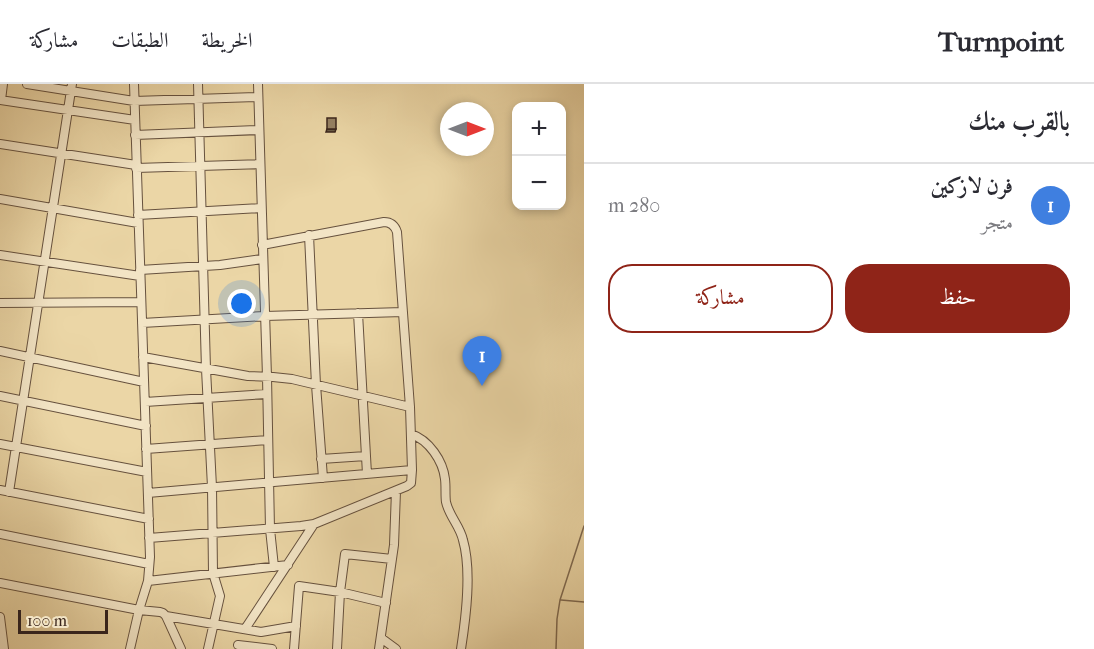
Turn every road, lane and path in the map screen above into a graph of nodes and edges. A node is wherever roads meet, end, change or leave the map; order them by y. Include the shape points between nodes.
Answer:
1 (3, 84) edge
2 (27, 84) edge
3 (134, 84) edge
4 (198, 84) edge
5 (258, 84) edge
6 (71, 87) edge
7 (258, 97) junction
8 (199, 99) junction
9 (0, 100) edge
10 (134, 101) junction
11 (68, 110) junction
12 (135, 120) junction
13 (259, 130) junction
14 (200, 132) junction
15 (135, 135) junction
16 (0, 144) edge
17 (61, 153) junction
18 (260, 164) junction
19 (136, 166) junction
20 (201, 166) junction
21 (0, 199) edge
22 (53, 208) junction
23 (261, 208) junction
24 (202, 211) junction
25 (138, 219) junction
26 (309, 235) junction
27 (262, 245) junction
28 (0, 255) edge
29 (262, 259) junction
30 (45, 262) junction
31 (203, 267) junction
32 (140, 273) junction
33 (141, 302) junction
34 (0, 303) edge
35 (38, 303) junction
36 (402, 312) junction
37 (358, 313) junction
38 (313, 314) junction
39 (264, 316) junction
40 (204, 319) junction
41 (142, 323) junction
42 (0, 351) edge
43 (31, 357) junction
44 (143, 357) junction
45 (206, 369) junction
46 (267, 377) junction
47 (144, 382) junction
48 (316, 385) junction
49 (267, 394) junction
50 (363, 395) junction
51 (0, 396) edge
52 (208, 398) junction
53 (24, 401) junction
54 (145, 402) junction
55 (410, 407) junction
56 (146, 426) junction
57 (411, 434) junction
58 (268, 440) junction
59 (0, 444) edge
60 (210, 445) junction
61 (16, 447) junction
62 (146, 449) junction
63 (366, 456) junction
64 (321, 459) junction
65 (412, 470) junction
66 (147, 472) junction
67 (367, 474) junction
68 (322, 478) junction
69 (269, 483) junction
70 (212, 487) junction
71 (396, 490) junction
72 (5, 491) edge
73 (148, 493) junction
74 (149, 519) junction
75 (314, 524) junction
76 (270, 529) junction
77 (213, 533) junction
78 (0, 534) edge
79 (149, 538) junction
80 (392, 559) junction
81 (149, 564) junction
82 (288, 565) junction
83 (274, 567) junction
84 (213, 573) junction
85 (148, 581) junction
86 (0, 583) edge
87 (340, 592) junction
88 (386, 603) junction
89 (139, 610) junction
90 (166, 616) junction
91 (0, 617) edge
92 (214, 624) junction
93 (296, 626) junction
94 (243, 629) junction
95 (381, 638) junction
96 (238, 647) edge
97 (259, 648) edge
98 (4, 649) edge
99 (130, 649) edge
100 (181, 649) edge
101 (208, 649) edge
102 (272, 649) edge
103 (294, 649) edge
104 (337, 649) edge
105 (379, 649) edge
106 (396, 649) edge
107 (461, 649) edge

1 - 9 street
2 - 6 street
3 - 10 street
4 - 8 street
5 - 7 street
6 - 10 street
6 - 11 street
7 - 8 street
7 - 13 street
8 - 10 street
8 - 14 street
9 - 11 street
10 - 12 street
11 - 12 street
11 - 17 street
12 - 15 street
13 - 14 street
13 - 18 street
14 - 15 street
14 - 20 street
15 - 19 street
16 - 17 street
17 - 19 street
17 - 22 street
18 - 20 street
18 - 23 street
19 - 20 street
19 - 25 street
20 - 24 street
21 - 22 street
22 - 25 street
22 - 30 street
23 - 24 street
23 - 27 street
24 - 25 street
24 - 31 street
25 - 32 street
26 - 27 street
26 - 36 street via 384,222 392,225 397,232
26 - 38 street
27 - 29 street
28 - 30 street
29 - 31 street
29 - 39 street
30 - 32 street
30 - 35 street
31 - 32 street
31 - 40 street
32 - 33 street
33 - 35 street
33 - 41 street
34 - 35 street
35 - 43 street
36 - 37 street
36 - 55 street
37 - 38 street
37 - 50 street
38 - 39 street
38 - 48 street
39 - 40 street
39 - 46 street
40 - 41 street
40 - 45 street
41 - 44 street
42 - 43 street
43 - 47 street
43 - 53 street
44 - 45 street
44 - 47 street
45 - 46 street
45 - 52 street
46 - 48 street
46 - 49 street
47 - 54 street
48 - 50 street
48 - 64 street
49 - 52 street
49 - 58 street
50 - 55 street
50 - 63 street
51 - 53 street
52 - 54 street
52 - 60 street
53 - 56 street
53 - 61 street
54 - 56 street
55 - 57 street
56 - 62 street
57 - 65 street
57 - 107 street via 424,440 441,466 448,508 465,549 466,615
58 - 60 street
58 - 69 street
59 - 61 street
60 - 62 street
60 - 70 street
61 - 66 street
61 - 72 street
62 - 66 street
63 - 64 street
63 - 67 street
64 - 68 street
65 - 67 street
65 - 71 street via 411,483
66 - 73 street
67 - 68 street
68 - 69 street
69 - 70 street
69 - 76 street
70 - 73 street
70 - 77 street
71 - 75 street
71 - 80 street
72 - 74 street
73 - 74 street
74 - 79 street
75 - 76 street
75 - 82 street
76 - 77 street
76 - 83 street
77 - 79 street
77 - 84 street
78 - 81 street
79 - 81 street
80 - 87 street via 345,554
80 - 88 street
81 - 85 street
82 - 83 street
82 - 94 street
83 - 84 street
84 - 85 street
84 - 92 street via 219,596
85 - 89 street
86 - 89 street
87 - 88 street
87 - 93 street via 299,586
87 - 104 street
88 - 95 street
89 - 90 street
89 - 99 street
90 - 92 street
90 - 100 street
91 - 98 street
92 - 94 street
92 - 101 street
93 - 94 street via 261,632
93 - 103 street
94 - 96 street
95 - 105 street
95 - 106 street
96 - 97 street
97 - 102 street

